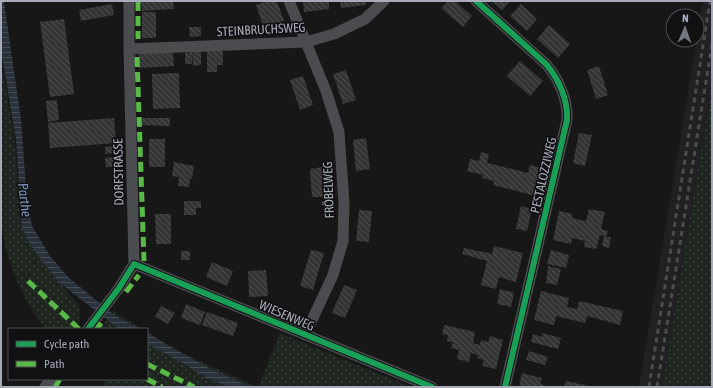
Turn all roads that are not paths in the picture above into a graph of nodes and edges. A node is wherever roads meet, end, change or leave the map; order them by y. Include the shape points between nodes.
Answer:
1 (129, 1) edge
2 (289, 1) edge
3 (384, 1) edge
4 (476, 1) edge
5 (306, 42) junction
6 (129, 49) junction
7 (134, 264) junction
8 (89, 328) edge
9 (305, 335) junction
10 (432, 387) edge
11 (505, 387) edge

1 - 6 street, DORFSTRASSE
2 - 5 street, FRÖBELWEG
3 - 5 street, STEINBRUCHSWEG via 365,19 334,34
4 - 11 street, PESTALOZZIWEG via 550,68 561,87 567,112
5 - 6 street, STEINBRUCHSWEG
5 - 9 street, FRÖBELWEG via 339,132 344,203 343,241 333,275
6 - 7 street, DORFSTRASSE
7 - 8 street
7 - 9 street, WIESENWEG
9 - 10 street, WIESENWEG

